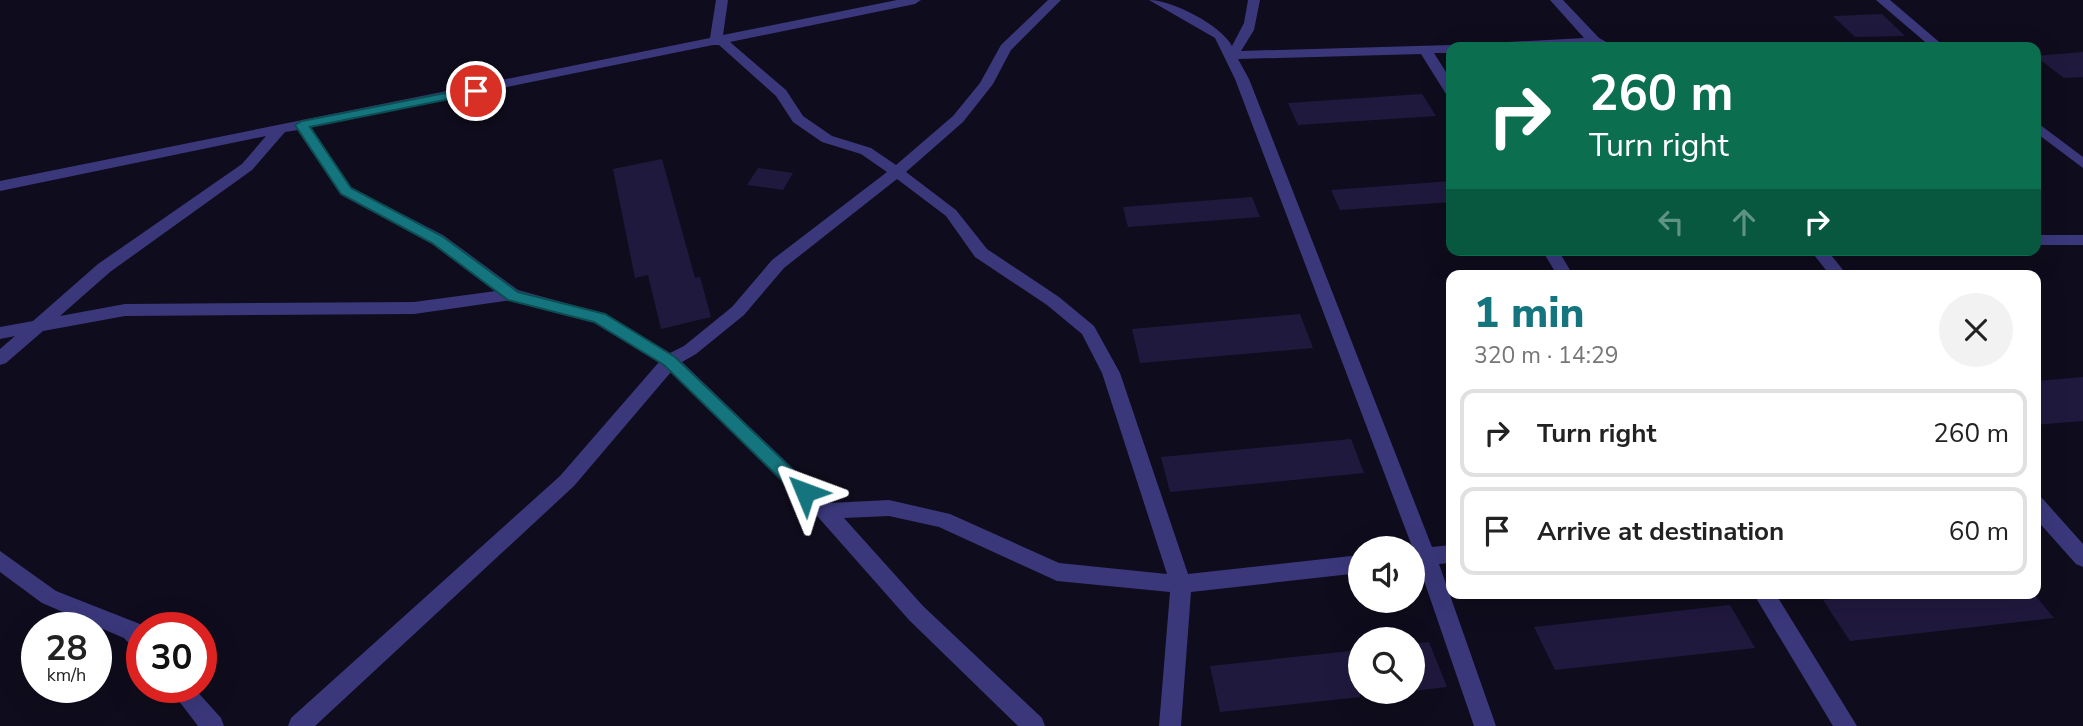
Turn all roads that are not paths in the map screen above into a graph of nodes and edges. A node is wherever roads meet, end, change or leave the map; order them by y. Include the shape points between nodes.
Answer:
1 (722, 0) edge
2 (915, 0) edge
3 (1055, 0) edge
4 (1155, 0) edge
5 (1254, 0) edge
6 (1556, 0) edge
7 (1882, 0) edge
8 (718, 39) junction
9 (1594, 41) joint
10 (1576, 42) edge
11 (1934, 42) edge
12 (1446, 50) edge
13 (1426, 51) junction
14 (1231, 55) junction
15 (1446, 83) edge
16 (302, 125) junction
17 (281, 128) junction
18 (2041, 130) edge
19 (2083, 164) edge
20 (895, 171) junction
21 (0, 186) edge
22 (2041, 240) edge
23 (2083, 240) edge
24 (1823, 256) edge
25 (1835, 270) edge
26 (512, 294) junction
27 (39, 325) junction
28 (0, 333) edge
29 (0, 359) edge
30 (670, 361) junction
31 (825, 511) junction
32 (2041, 511) edge
33 (1411, 536) edge
34 (1446, 555) edge
35 (1425, 557) edge
36 (2083, 558) edge
37 (0, 560) edge
38 (1348, 565) edge
39 (1425, 573) edge
40 (1181, 584) junction
41 (1767, 599) edge
42 (126, 629) edge
43 (193, 703) edge
44 (213, 726) edge
45 (299, 726) edge
46 (1034, 726) edge
47 (1170, 726) edge
48 (1485, 726) edge
49 (1846, 726) edge

1 - 8 street
2 - 8 street
3 - 20 street via 1006,48 986,84 958,119
4 - 14 street via 1220,36
5 - 14 street via 1252,25
6 - 9 street
7 - 11 street
8 - 16 street
8 - 20 street via 781,93 799,119 827,139 866,151
9 - 10 street
12 - 13 street
13 - 14 street
13 - 15 street
14 - 33 street
16 - 17 street
16 - 26 street via 346,191 437,239
17 - 21 street
17 - 27 street via 247,167 104,268
18 - 19 street
20 - 30 street via 778,264 738,311
20 - 40 street via 951,213 981,253 1054,301 1087,330 1111,373
22 - 23 street
24 - 25 street
26 - 27 street via 414,308 125,310
26 - 30 street via 599,318
27 - 28 street
27 - 29 street
30 - 31 street
30 - 45 street via 567,481
31 - 40 street via 889,508 943,520 1057,572
31 - 46 street via 916,613
32 - 36 street
34 - 35 street
37 - 42 street via 49,597
38 - 40 street
39 - 48 street
40 - 47 street
41 - 49 street
43 - 44 street

